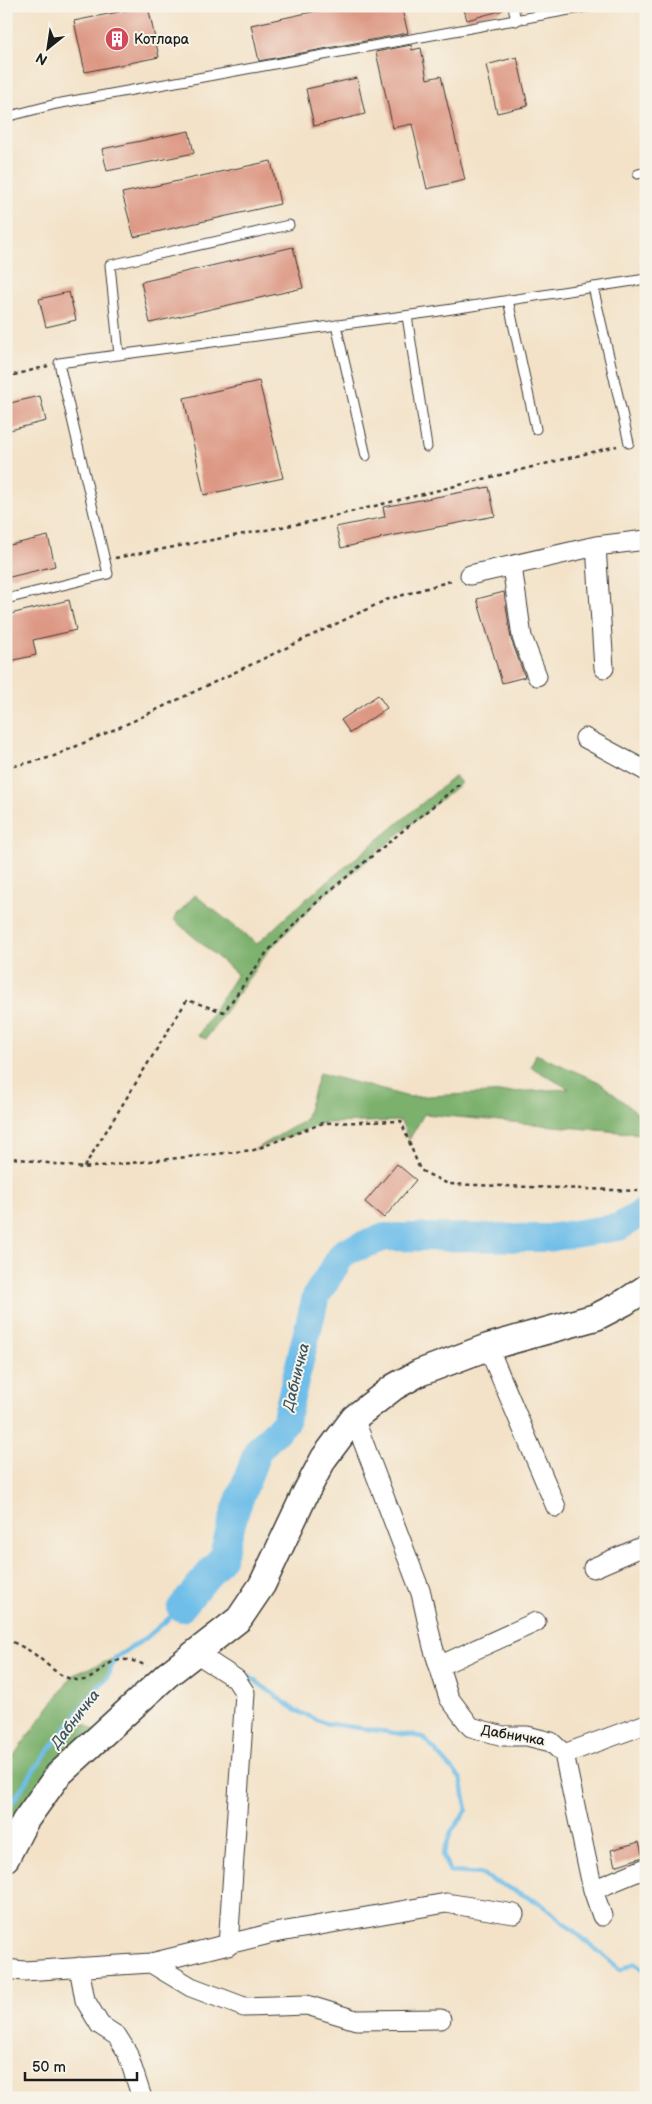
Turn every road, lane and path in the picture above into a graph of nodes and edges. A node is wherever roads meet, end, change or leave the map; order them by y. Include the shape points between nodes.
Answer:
1 (513, 6) edge
2 (591, 6) edge
3 (516, 21) junction
4 (6, 117) edge
5 (289, 225) dead end
6 (646, 279) edge
7 (592, 287) junction
8 (508, 300) junction
9 (406, 316) junction
10 (336, 325) junction
11 (119, 355) junction
12 (59, 363) junction
13 (6, 377) edge
14 (536, 428) dead end
15 (629, 443) joint
16 (426, 447) dead end
17 (366, 456) dead end
18 (646, 540) edge
19 (596, 546) junction
20 (105, 560) junction
21 (512, 566) junction
22 (470, 575) joint
23 (6, 600) edge
24 (604, 668) dead end
25 (537, 676) dead end
26 (585, 738) dead end
27 (6, 768) edge
28 (646, 771) edge
29 (461, 783) dead end
30 (6, 1157) edge
31 (83, 1168) junction
32 (640, 1191) dead end
33 (646, 1288) edge
34 (488, 1347) junction
35 (354, 1418) junction
36 (556, 1507) dead end
37 (644, 1549) edge
38 (593, 1568) dead end
39 (536, 1622) dead end
40 (6, 1638) edge
41 (196, 1653) junction
42 (439, 1666) junction
43 (167, 1675) junction
44 (646, 1724) edge
45 (564, 1754) junction
46 (6, 1858) edge
47 (646, 1868) edge
48 (593, 1890) junction
49 (514, 1914) dead end
50 (602, 1916) dead end
51 (228, 1946) junction
52 (151, 1963) junction
53 (78, 1967) junction
54 (6, 1969) edge
55 (440, 2019) dead end
56 (142, 2098) edge

1 - 3 lane
2 - 3 lane
3 - 4 lane via 56,104
5 - 11 lane via 110,266
6 - 7 lane
7 - 8 lane
7 - 15 lane
8 - 9 lane
8 - 14 lane
9 - 10 lane
9 - 16 lane
10 - 11 lane
10 - 17 lane
11 - 12 lane
12 - 13 path
12 - 20 lane
15 - 20 path via 314,521
18 - 19 street
19 - 21 street
19 - 24 street
20 - 23 lane via 108,574
21 - 22 street
21 - 25 street via 522,637
22 - 27 path via 386,600 52,757
26 - 28 street
29 - 31 path via 321,898 266,952 224,1012 187,1000
30 - 31 path
31 - 32 path via 254,1150 323,1123 401,1121 420,1170 448,1184
33 - 34 street via 596,1316
34 - 35 street via 419,1373 394,1387
34 - 36 street
35 - 41 street via 324,1458 262,1585 244,1612
35 - 42 street, Дабничка via 421,1593
37 - 38 street
39 - 42 street
40 - 43 path via 31,1652 60,1676 77,1680 86,1680 117,1660 134,1660
41 - 43 street
41 - 51 street via 236,1679 245,1693
42 - 45 street, Дабничка via 449,1698 471,1727 503,1736 527,1736 551,1742
43 - 46 street via 58,1775 25,1820
44 - 45 street
45 - 48 street
47 - 48 street
48 - 50 street
49 - 51 street via 446,1903 269,1934
51 - 52 street
52 - 53 street
52 - 55 street via 191,1987 244,2007 308,2005 356,2020
53 - 54 street
53 - 56 street via 85,2000 100,2026 117,2036 127,2052

